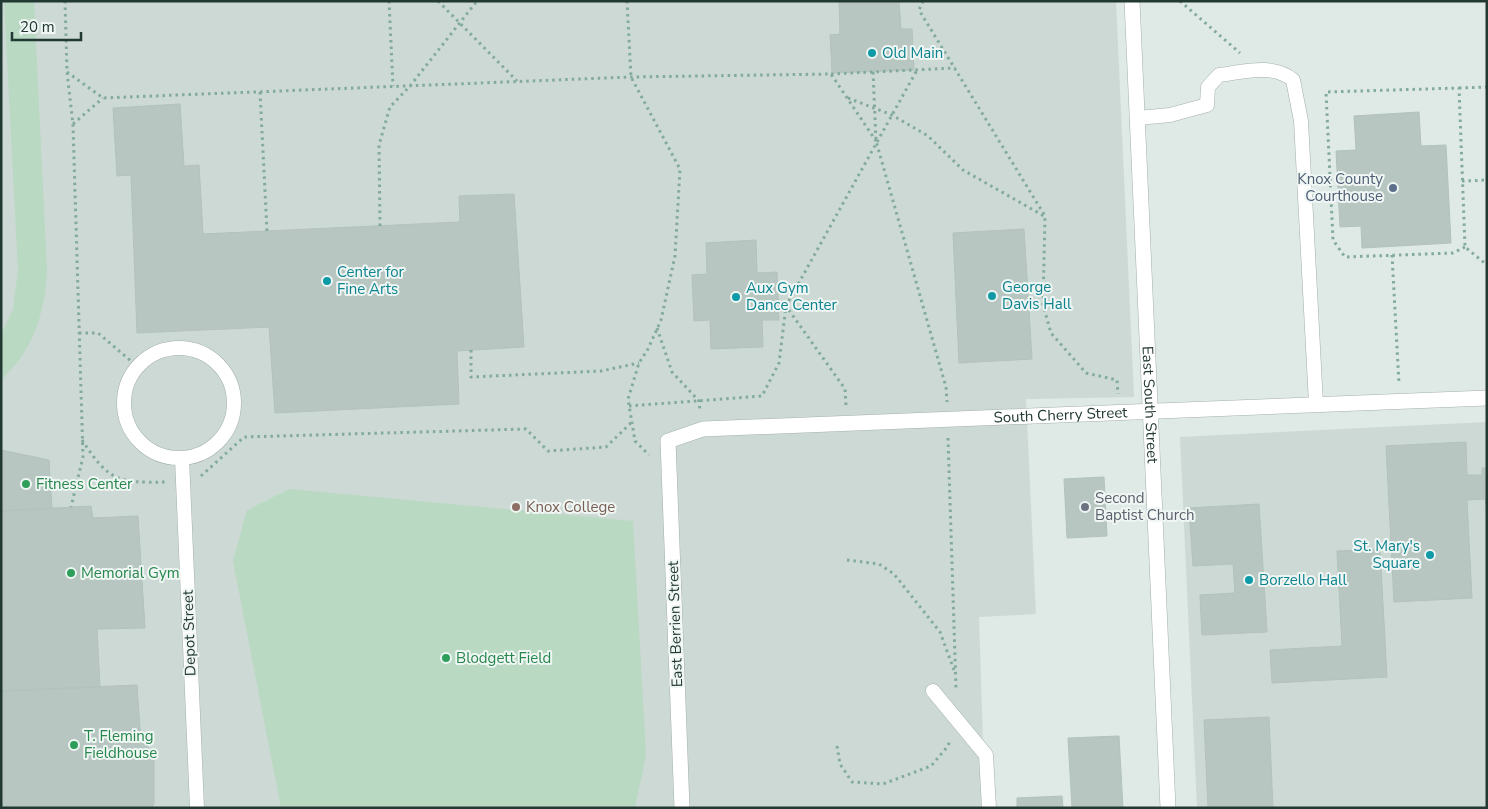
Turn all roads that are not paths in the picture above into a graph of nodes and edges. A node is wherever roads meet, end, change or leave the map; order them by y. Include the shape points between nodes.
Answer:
1 (1132, 1) edge
2 (1138, 118) junction
3 (1487, 398) edge
4 (1316, 404) junction
5 (1151, 412) junction
6 (668, 441) joint
7 (182, 458) junction
8 (933, 691) dead end
9 (197, 808) edge
10 (682, 808) edge
11 (988, 808) edge
12 (1168, 808) edge

1 - 2 street, East South Street
2 - 4 lane via 1170,115 1207,104 1208,87 1219,75 1274,70 1286,73 1296,85 1301,121
2 - 5 street, East South Street
3 - 4 street, South Cherry Street
4 - 5 street, South Cherry Street
5 - 6 street, South Cherry Street via 703,428
5 - 12 street, East South Street
6 - 10 street, East Berrien Street
7 - 7 lane via 200,454 216,444 228,428 234,410 233,392 226,374 214,360 197,350 178,347 160,351 144,360 132,373 124,406 136,438 165,456
7 - 9 lane, Depot Street
8 - 11 lane via 986,755

